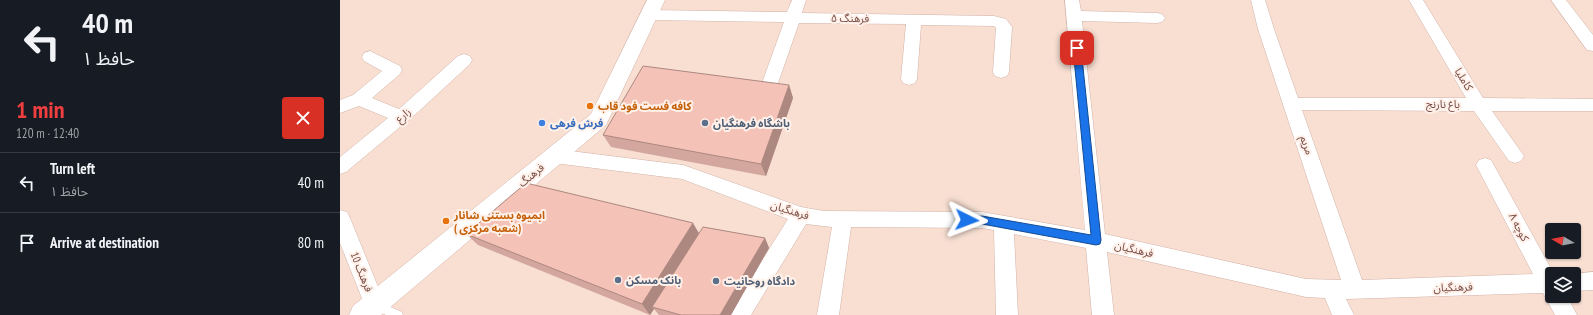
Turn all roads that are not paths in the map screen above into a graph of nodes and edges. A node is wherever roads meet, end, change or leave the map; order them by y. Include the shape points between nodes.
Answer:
1 (799, 0) edge
2 (1258, 0) edge
3 (1416, 0) edge
4 (1558, 0) edge
5 (652, 8) edge
6 (1073, 8) edge
7 (793, 17) junction
8 (1157, 18) dead end
9 (914, 20) junction
10 (1593, 46) edge
11 (370, 57) dead end
12 (464, 60) dead end
13 (1001, 72) dead end
14 (909, 79) dead end
15 (770, 83) edge
16 (359, 99) junction
17 (1293, 104) junction
18 (1478, 104) junction
19 (1593, 105) edge
20 (340, 107) edge
21 (401, 117) junction
22 (554, 156) junction
23 (1515, 156) dead end
24 (1485, 165) dead end
25 (340, 167) edge
26 (801, 215) junction
27 (340, 218) edge
28 (843, 219) junction
29 (1004, 224) junction
30 (1096, 240) junction
31 (1545, 275) edge
32 (1593, 281) edge
33 (1581, 282) edge
34 (1545, 288) edge
35 (1332, 290) junction
36 (1355, 290) junction
37 (1560, 303) edge
38 (368, 310) edge
39 (398, 315) edge
40 (739, 315) edge
41 (828, 315) edge
42 (1007, 315) edge
43 (1103, 315) edge
44 (1343, 315) edge
45 (1566, 315) edge

1 - 7 street
2 - 17 street, مریم
3 - 18 street, کاملیا
4 - 10 street
5 - 7 street, فرهنگ ۵
5 - 22 main road, فرهنگ via 603,113 595,123
6 - 8 street
6 - 30 street
7 - 9 street, فرهنگ ۵
7 - 15 street
9 - 13 street, فرهنگ ۵ via 994,21 1001,24 1004,27
9 - 14 street
11 - 16 street via 394,70
12 - 21 street, زارع
16 - 20 street
16 - 21 street
17 - 18 street, باغ نارنج
17 - 36 street, مریم
18 - 19 street, باغ نارنج
18 - 23 street, کاملیا
21 - 25 street, زارع
22 - 26 street, فرهنگیان via 683,172
22 - 38 main road, فرهنگ
24 - 31 street, کوچه ۸
26 - 28 street, فرهنگیان
26 - 40 street
27 - 38 street, فرهنگ 10
28 - 29 street, فرهنگیان via 982,220
28 - 41 street
29 - 30 street, فرهنگیان
29 - 42 street
30 - 35 street, فرهنگیان via 1306,288
30 - 43 street
32 - 33 street
34 - 36 street, فرهنگیان
35 - 36 street, فرهنگیان
35 - 44 street
37 - 45 street, کوچه ۸
38 - 39 lane

